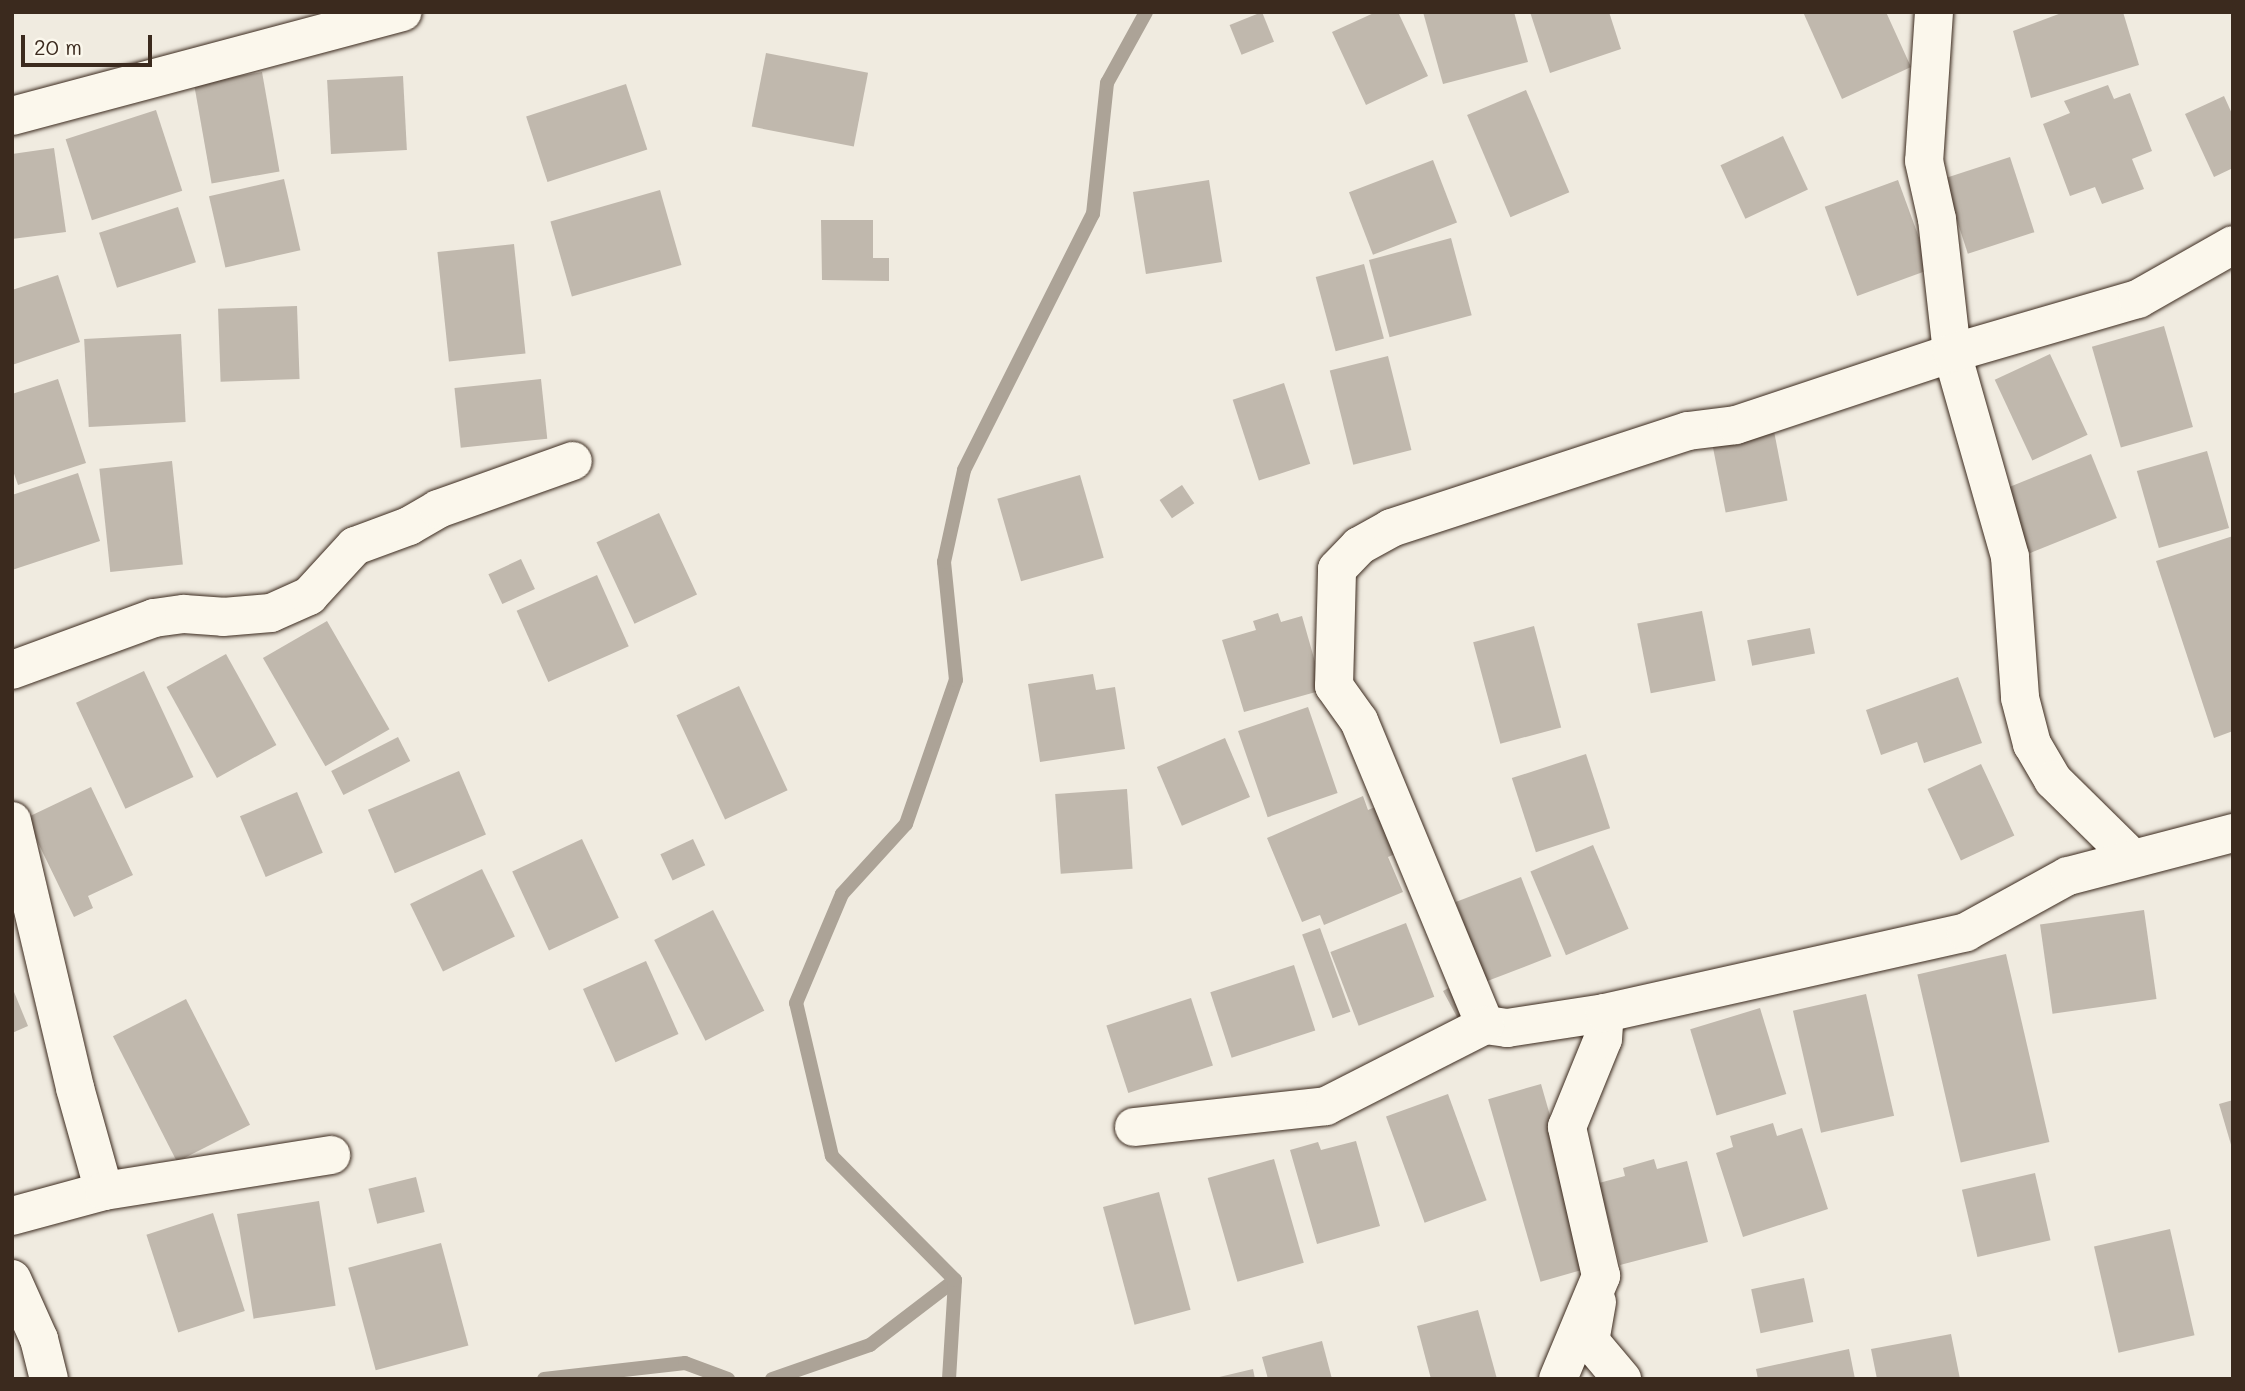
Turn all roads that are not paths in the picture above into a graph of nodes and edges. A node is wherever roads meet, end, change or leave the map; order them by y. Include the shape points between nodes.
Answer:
1 (402, 12) edge
2 (1934, 12) edge
3 (12, 116) edge
4 (2233, 244) edge
5 (1952, 353) junction
6 (573, 461) dead end
7 (12, 670) edge
8 (12, 821) edge
9 (2233, 833) edge
10 (2132, 858) junction
11 (1605, 1013) junction
12 (1485, 1025) junction
13 (1134, 1127) dead end
14 (331, 1156) dead end
15 (104, 1191) junction
16 (12, 1216) edge
17 (1601, 1276) junction
18 (12, 1279) edge
19 (49, 1379) edge
20 (1558, 1379) edge
21 (1622, 1379) edge

1 - 3 street
2 - 5 street via 1924,162 1937,219
4 - 5 street via 2138,299
5 - 10 street via 2010,557 2020,698 2032,744 2053,780
5 - 12 street via 1736,425 1688,431 1391,528 1359,546 1337,569 1334,686 1359,720
6 - 7 street via 438,509 409,526 355,546 309,596 271,613 154,618
8 - 15 street
9 - 10 street
10 - 11 street via 2068,876 1966,932
11 - 12 street via 1507,1028
11 - 17 street via 1603,1039 1567,1127
12 - 13 street via 1326,1106
14 - 15 street
15 - 16 street
17 - 20 street
17 - 21 street via 1590,1341
18 - 19 street via 39,1339

